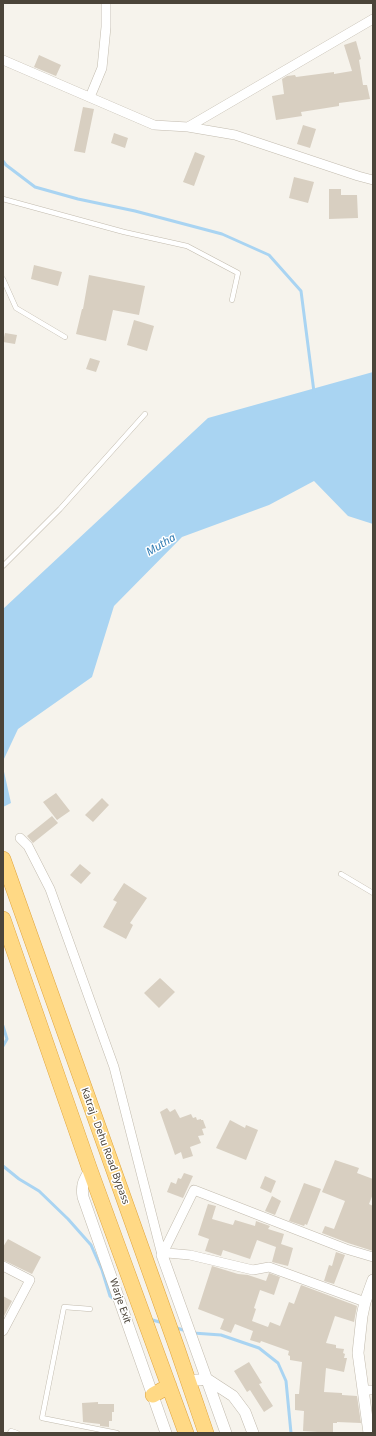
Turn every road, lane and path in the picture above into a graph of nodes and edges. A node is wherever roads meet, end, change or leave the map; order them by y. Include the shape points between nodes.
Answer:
1 (106, 3) edge
2 (373, 19) edge
3 (3, 60) edge
4 (90, 97) junction
5 (188, 127) junction
6 (373, 180) edge
7 (3, 199) edge
8 (3, 279) edge
9 (232, 300) dead end
10 (65, 337) dead end
11 (145, 414) dead end
12 (3, 566) edge
13 (20, 838) dead end
14 (3, 859) edge
15 (341, 874) dead end
16 (373, 893) edge
17 (3, 919) edge
18 (90, 1170) junction
19 (162, 1256) junction
20 (373, 1257) edge
21 (3, 1266) edge
22 (150, 1271) junction
23 (373, 1280) edge
24 (364, 1302) junction
25 (90, 1309) dead end
26 (3, 1332) edge
27 (207, 1379) junction
28 (188, 1380) junction
29 (169, 1386) junction
30 (368, 1390) edge
31 (153, 1395) junction
32 (89, 1427) junction
33 (10, 1433) edge
34 (17, 1433) edge
35 (88, 1433) edge
36 (117, 1433) edge
37 (166, 1433) edge
38 (186, 1433) edge
39 (206, 1433) edge
40 (226, 1433) edge
41 (253, 1433) edge
42 (369, 1433) edge

1 - 4 street via 102,68
2 - 5 street
3 - 4 street
4 - 5 street via 154,125
5 - 6 street via 235,135
7 - 9 lane via 124,232 187,246 238,273
8 - 10 lane via 16,308
11 - 12 lane via 60,509
13 - 19 street via 28,846 50,889 114,1067
14 - 22 highway, Katraj - Dehu Road Bypass
15 - 16 lane
17 - 18 highway
18 - 29 highway
18 - 31 street, Warje Exit via 81,1188 83,1197
19 - 20 street via 194,1190
19 - 22 street
19 - 24 street via 167,1253 190,1255 253,1270 269,1267
19 - 27 street
21 - 26 street via 30,1280
22 - 28 highway, Katraj - Dehu Road Bypass
23 - 24 street
24 - 30 street via 358,1353
25 - 32 lane via 64,1307 42,1418
27 - 28 street
27 - 40 street
27 - 41 street via 233,1396 245,1412
28 - 39 highway, Katraj - Dehu Road Bypass
29 - 31 highway
29 - 38 highway
30 - 42 street
31 - 37 street, Warje Exit
32 - 35 lane
32 - 36 lane
33 - 34 lane

